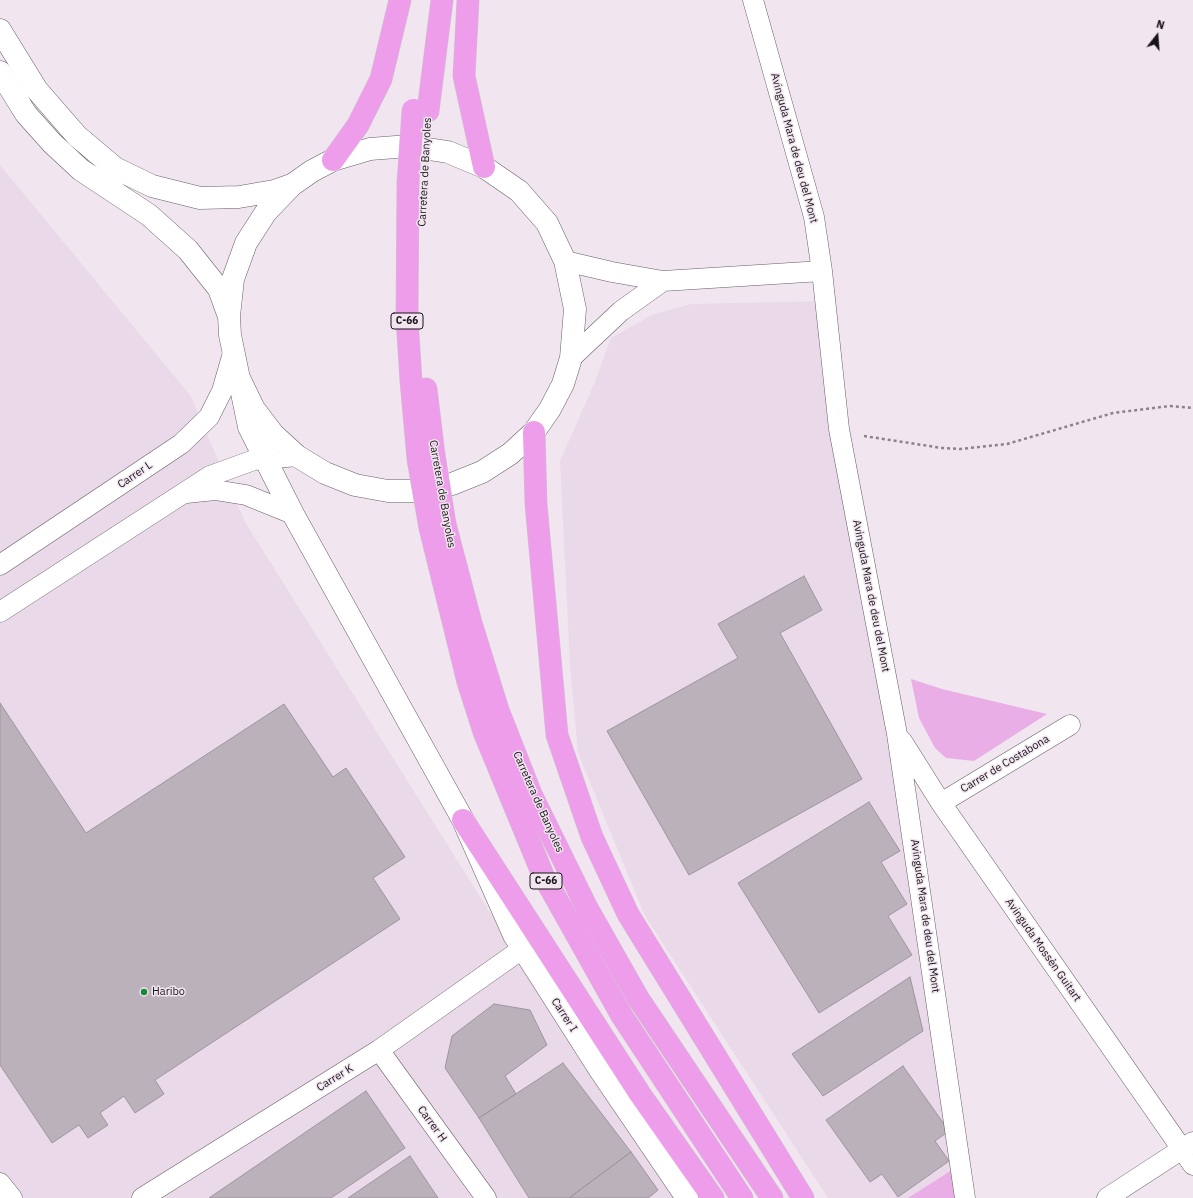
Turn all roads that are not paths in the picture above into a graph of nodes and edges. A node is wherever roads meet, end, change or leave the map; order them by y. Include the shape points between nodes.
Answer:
1 (400, 0) edge
2 (427, 0) edge
3 (442, 0) edge
4 (468, 0) edge
5 (753, 0) edge
6 (0, 30) edge
7 (0, 72) edge
8 (421, 111) junction
9 (333, 160) junction
10 (484, 167) junction
11 (292, 185) junction
12 (565, 261) junction
13 (822, 271) junction
14 (663, 281) junction
15 (229, 316) junction
16 (233, 354) junction
17 (571, 358) junction
18 (240, 380) junction
19 (534, 432) junction
20 (297, 456) junction
21 (266, 460) junction
22 (182, 493) junction
23 (293, 514) junction
24 (438, 526) junction
25 (0, 565) edge
26 (0, 612) edge
27 (1070, 725) dead end
28 (898, 734) junction
29 (941, 804) junction
30 (463, 820) junction
31 (522, 949) junction
32 (379, 1050) junction
33 (1189, 1152) edge
34 (0, 1183) edge
35 (12, 1198) edge
36 (142, 1198) edge
37 (486, 1198) edge
38 (687, 1198) edge
39 (713, 1198) edge
40 (742, 1198) edge
41 (772, 1198) edge
42 (803, 1198) edge
43 (965, 1198) edge
44 (1107, 1198) edge

1 - 9 highway via 381,79 358,125
2 - 8 highway, C-66
3 - 8 highway, Carretera de Banyoles / C-66
4 - 10 highway via 464,76
5 - 13 street, Avinguda Mara de deu del Mont via 814,217
6 - 11 main road via 37,90 77,136 115,168 152,186 200,198 239,197
7 - 15 main road via 26,114 52,143 81,170 149,215 188,250 219,289
8 - 24 highway, Carretera de Banyoles / C-66, bridge via 407,319 411,382
9 - 10 main road via 370,149 409,146 448,152
9 - 11 main road
10 - 12 main road via 519,191 546,223
11 - 15 main road via 266,212 246,243 233,279
12 - 14 street
12 - 17 main road via 575,309
13 - 14 street
13 - 28 street, Avinguda Mara de deu del Mont via 840,433
14 - 17 street via 621,311
15 - 16 main road
16 - 18 main road
16 - 25 street, Carrer L via 222,392 208,417 181,444
17 - 19 main road via 563,384
18 - 20 main road via 254,409 273,434
18 - 21 main road, Carrer I via 249,427
19 - 20 main road via 510,454 482,472 452,484 420,491 388,491 355,485 325,473
19 - 42 highway via 536,504 557,735 592,837 628,914
20 - 21 street
21 - 22 street via 254,460 210,476
21 - 23 main road, Carrer I
22 - 23 street via 215,490 246,495
22 - 26 street
23 - 30 main road, Carrer I
24 - 40 highway, C-66 via 468,682 484,732 543,874 622,1016
24 - 41 highway, Carretera de Banyoles / C-66 via 498,710 531,794 587,908 638,998
27 - 29 street, Carrer de Costabona
28 - 29 street, Avinguda Mossèn Guitart
28 - 43 street, Avinguda Mara de deu del Mont
29 - 33 street, Avinguda Mossèn Guitart
30 - 31 main road, Carrer I
30 - 39 highway via 640,1094
31 - 32 street, Carrer K
31 - 38 main road, Carrer I
32 - 36 street, Carrer K
32 - 37 street, Carrer H
33 - 44 street
34 - 35 street

